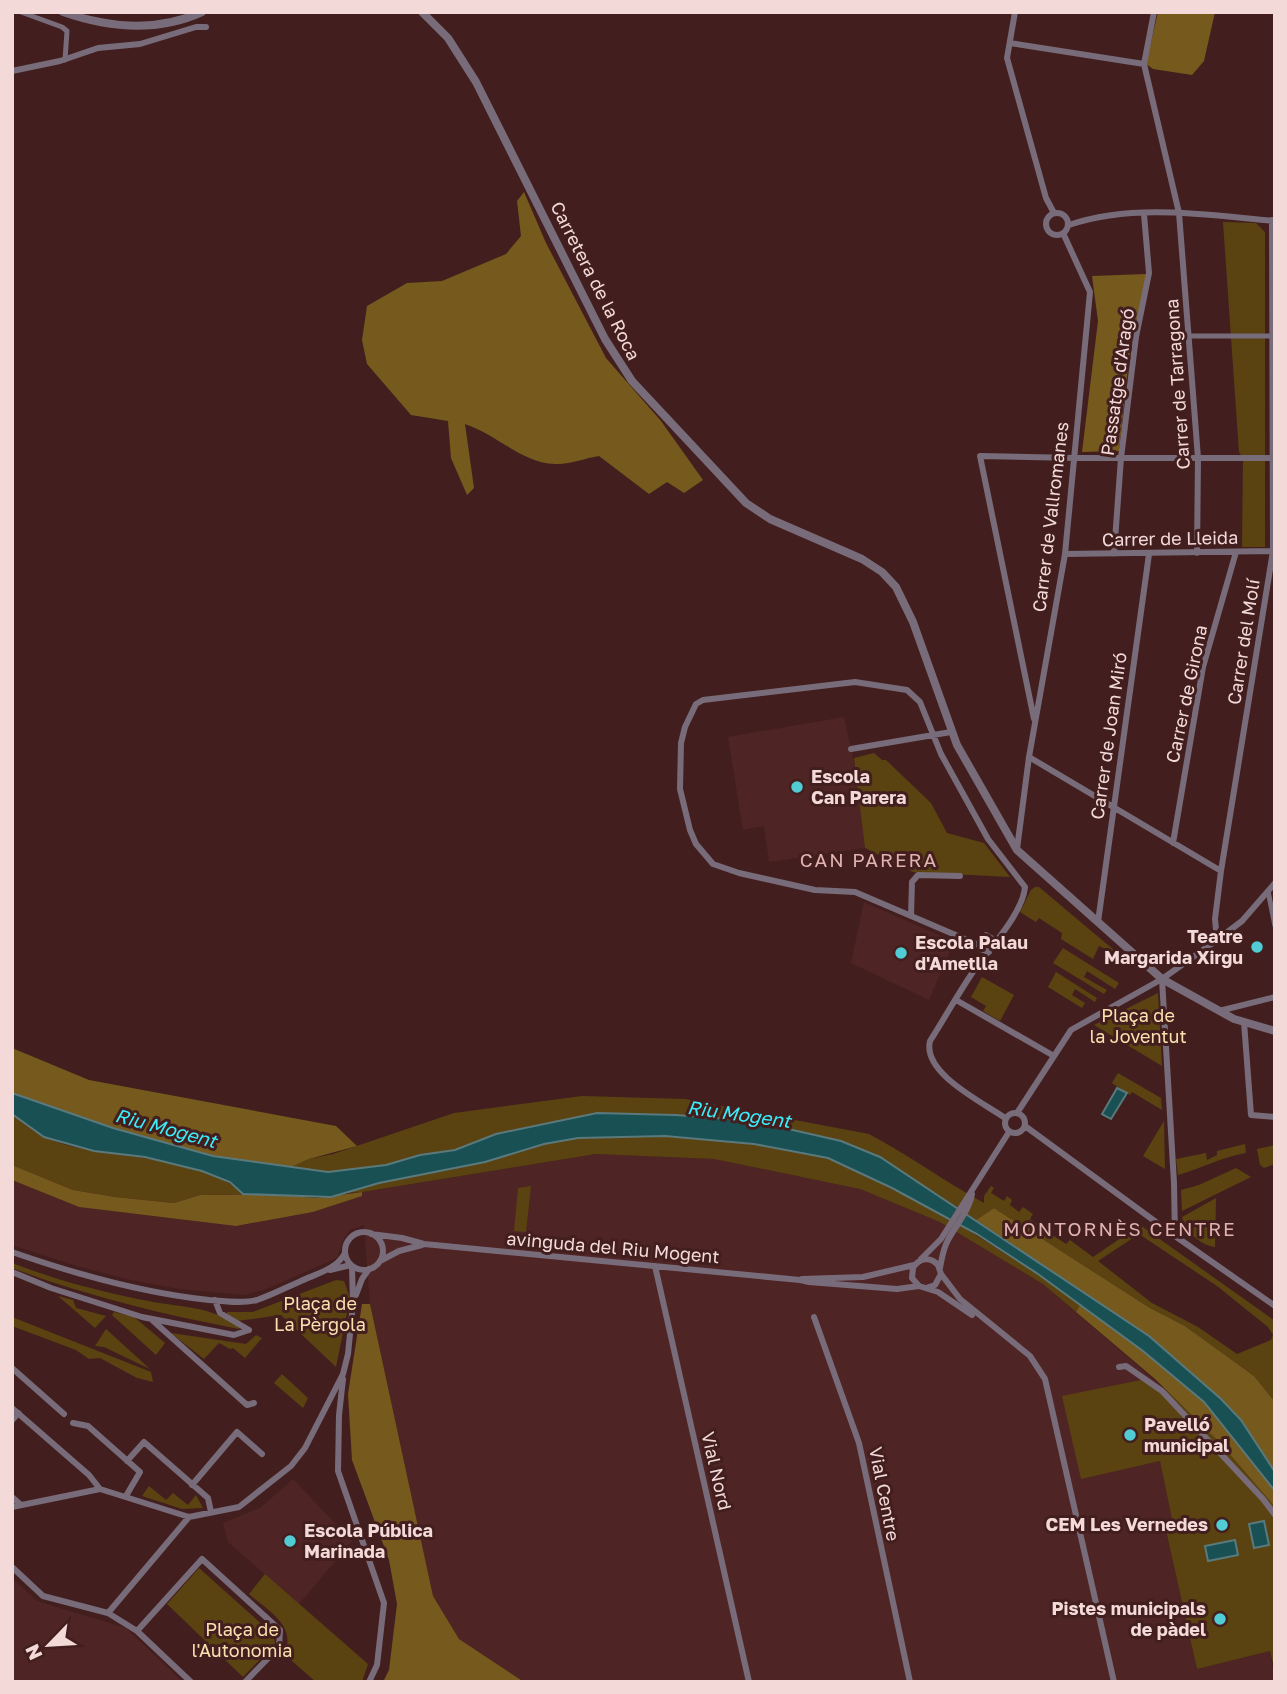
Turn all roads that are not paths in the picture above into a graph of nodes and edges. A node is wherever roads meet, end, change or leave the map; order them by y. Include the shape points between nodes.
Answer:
1 (20, 12) edge
2 (63, 12) edge
3 (202, 12) edge
4 (422, 12) edge
5 (1015, 12) edge
6 (1154, 12) edge
7 (206, 27) dead end
8 (1010, 43) junction
9 (65, 60) junction
10 (1144, 64) junction
11 (12, 71) edge
12 (1054, 213) junction
13 (1180, 213) junction
14 (1144, 214) junction
15 (1273, 221) edge
16 (1069, 225) junction
17 (1063, 233) junction
18 (1189, 336) junction
19 (1272, 336) junction
20 (1074, 458) junction
21 (1121, 458) junction
22 (1198, 458) junction
23 (1274, 458) edge
24 (1274, 551) edge
25 (1237, 552) junction
26 (1197, 553) junction
27 (1065, 554) junction
28 (1114, 554) junction
29 (1149, 554) junction
30 (1035, 724) junction
31 (951, 732) junction
32 (934, 737) junction
33 (851, 749) dead end
34 (1029, 757) junction
35 (1113, 808) junction
36 (1173, 843) junction
37 (1017, 850) junction
38 (1220, 871) junction
39 (960, 876) dead end
40 (1275, 883) edge
41 (1268, 891) junction
42 (911, 916) junction
43 (1098, 922) junction
44 (1275, 926) edge
45 (1217, 940) junction
46 (979, 947) junction
47 (991, 948) junction
48 (977, 966) junction
49 (1162, 979) junction
50 (1275, 997) edge
51 (956, 1000) junction
52 (1219, 1011) junction
53 (1244, 1022) junction
54 (1275, 1031) edge
55 (1054, 1056) junction
56 (1017, 1113) junction
57 (1275, 1117) edge
58 (1005, 1118) junction
59 (1025, 1126) junction
60 (1009, 1132) junction
61 (371, 1234) junction
62 (1175, 1236) junction
63 (944, 1240) junction
64 (424, 1244) junction
65 (12, 1252) edge
66 (345, 1253) junction
67 (380, 1261) junction
68 (917, 1263) junction
69 (352, 1266) junction
70 (655, 1266) junction
71 (369, 1269) junction
72 (325, 1271) junction
73 (941, 1271) junction
74 (12, 1272) edge
75 (890, 1272) junction
76 (800, 1280) junction
77 (922, 1287) junction
78 (893, 1289) junction
79 (215, 1300) junction
80 (353, 1304) junction
81 (1275, 1306) edge
82 (814, 1317) dead end
83 (150, 1318) junction
84 (983, 1320) junction
85 (1119, 1367) dead end
86 (12, 1368) edge
87 (343, 1374) junction
88 (254, 1403) dead end
89 (12, 1408) edge
90 (19, 1413) junction
91 (64, 1414) dead end
92 (12, 1421) edge
93 (73, 1423) dead end
94 (262, 1454) dead end
95 (127, 1461) junction
96 (192, 1485) junction
97 (100, 1489) junction
98 (125, 1496) junction
99 (12, 1497) edge
100 (21, 1505) junction
101 (12, 1507) edge
102 (211, 1512) junction
103 (1275, 1515) edge
104 (189, 1517) junction
105 (12, 1567) edge
106 (108, 1613) junction
107 (137, 1631) junction
108 (191, 1682) edge
109 (245, 1682) edge
110 (369, 1682) edge
111 (749, 1682) edge
112 (910, 1682) edge
113 (1114, 1682) edge

1 - 9 street via 67,31
2 - 3 street via 94,22 143,26
4 - 31 street, Carretera de la Roca via 448,38 476,82 605,339 632,381 746,503 770,519 862,559 896,587
5 - 8 street
6 - 10 street
7 - 9 street via 140,44 97,48
8 - 10 street
8 - 12 street via 1007,58
9 - 11 street
10 - 13 street, Carrer de Tarragona
12 - 16 street via 1065,215
12 - 17 street via 1048,217 1047,228 1056,235
13 - 14 street
13 - 15 street
13 - 18 street, Carrer de Tarragona
14 - 16 street
14 - 21 street, Passatge d'Aragó via 1149,273 1138,321
15 - 19 street, Carrer del Molí
16 - 17 street
17 - 20 street, Carrer de Vallromanes via 1090,292
18 - 19 street
18 - 22 street, Carrer de Tarragona
19 - 23 street, Carrer del Molí
20 - 21 street
20 - 27 street, Carrer de Vallromanes
20 - 30 street via 980,456
21 - 22 street
21 - 28 street, Passatge d'Aragó
22 - 23 street
22 - 26 street, Carrer de Tarragona
23 - 24 street, Carrer del Molí
24 - 25 street, Carrer de Lleida
24 - 38 street, Carrer del Molí
25 - 26 street, Carrer de Lleida
25 - 36 street, Carrer de Girona via 1203,667
26 - 29 street, Carrer de Lleida
27 - 28 street, Carrer de Lleida
27 - 30 street, Carrer de Vallromanes
28 - 29 street, Carrer de Lleida
29 - 35 street, Carrer de Joan Miró
30 - 34 street, Carrer de Vallromanes
31 - 32 street
31 - 37 street
32 - 33 street
32 - 42 street via 920,702 907,690 855,682 703,700 691,712 681,744 680,789 690,830 713,864 815,890 855,892
32 - 47 street via 988,839 1025,887
34 - 35 street
34 - 37 street, Carrer de Vallromanes
35 - 36 street
35 - 43 street, Carrer de Joan Miró
36 - 38 street
37 - 43 street
38 - 45 street, Carrer del Molí
39 - 42 street via 918,875 912,882
40 - 41 street
41 - 44 street
41 - 45 street via 1242,921
42 - 46 street
43 - 49 street
45 - 49 street
46 - 47 street
46 - 47 street via 986,935 993,939
46 - 48 street
47 - 48 street
48 - 51 street
49 - 52 street
49 - 55 street via 1071,1030
49 - 62 street
50 - 52 street
51 - 55 street
51 - 58 street via 928,1050 937,1069
52 - 53 street
53 - 54 street
53 - 57 street via 1251,1115
55 - 56 street
56 - 58 street
56 - 59 street
58 - 60 street
59 - 60 street via 1018,1133
59 - 62 street
60 - 63 street
61 - 64 street, avinguda del Riu Mogent
61 - 66 street via 351,1237
61 - 67 street via 382,1245
62 - 81 street
63 - 68 street
63 - 73 street
64 - 67 street, avinguda del Riu Mogent
64 - 70 street, avinguda del Riu Mogent
65 - 79 street via 127,1286
66 - 69 street
66 - 72 street
67 - 71 street
68 - 73 street via 932,1260
68 - 75 street, avinguda del Riu Mogent
68 - 77 street via 912,1278
69 - 71 street
69 - 72 street
69 - 80 street
70 - 76 street, avinguda del Riu Mogent
70 - 111 street, Vial Nord
71 - 80 street
72 - 79 street via 257,1300
73 - 77 street via 935,1285
73 - 84 street via 960,1299
74 - 83 street
75 - 76 street, avinguda del Riu Mogent
75 - 78 street via 884,1278
76 - 78 street, avinguda del Riu Mogent
77 - 78 street, avinguda del Riu Mogent
77 - 84 street
79 - 83 street via 220,1313 249,1330 234,1335
80 - 87 street
82 - 112 street, Vial Centre via 859,1443
83 - 88 street via 247,1405
84 - 113 street via 1030,1356 1045,1379
85 - 103 street via 1126,1366 1162,1391
86 - 91 street
87 - 102 street via 291,1466 239,1507
87 - 110 street via 338,1471 384,1604 377,1665
89 - 90 street
90 - 92 street
90 - 97 street
93 - 95 street via 88,1426
94 - 96 street via 237,1432
95 - 96 street via 144,1442
95 - 98 street via 140,1472
96 - 102 street via 208,1498
97 - 98 street
97 - 100 street
98 - 104 street
99 - 100 street
100 - 101 street
102 - 104 street
104 - 106 street
105 - 106 street via 43,1596
106 - 107 street
107 - 108 street
107 - 109 street via 202,1559 280,1630 279,1647

